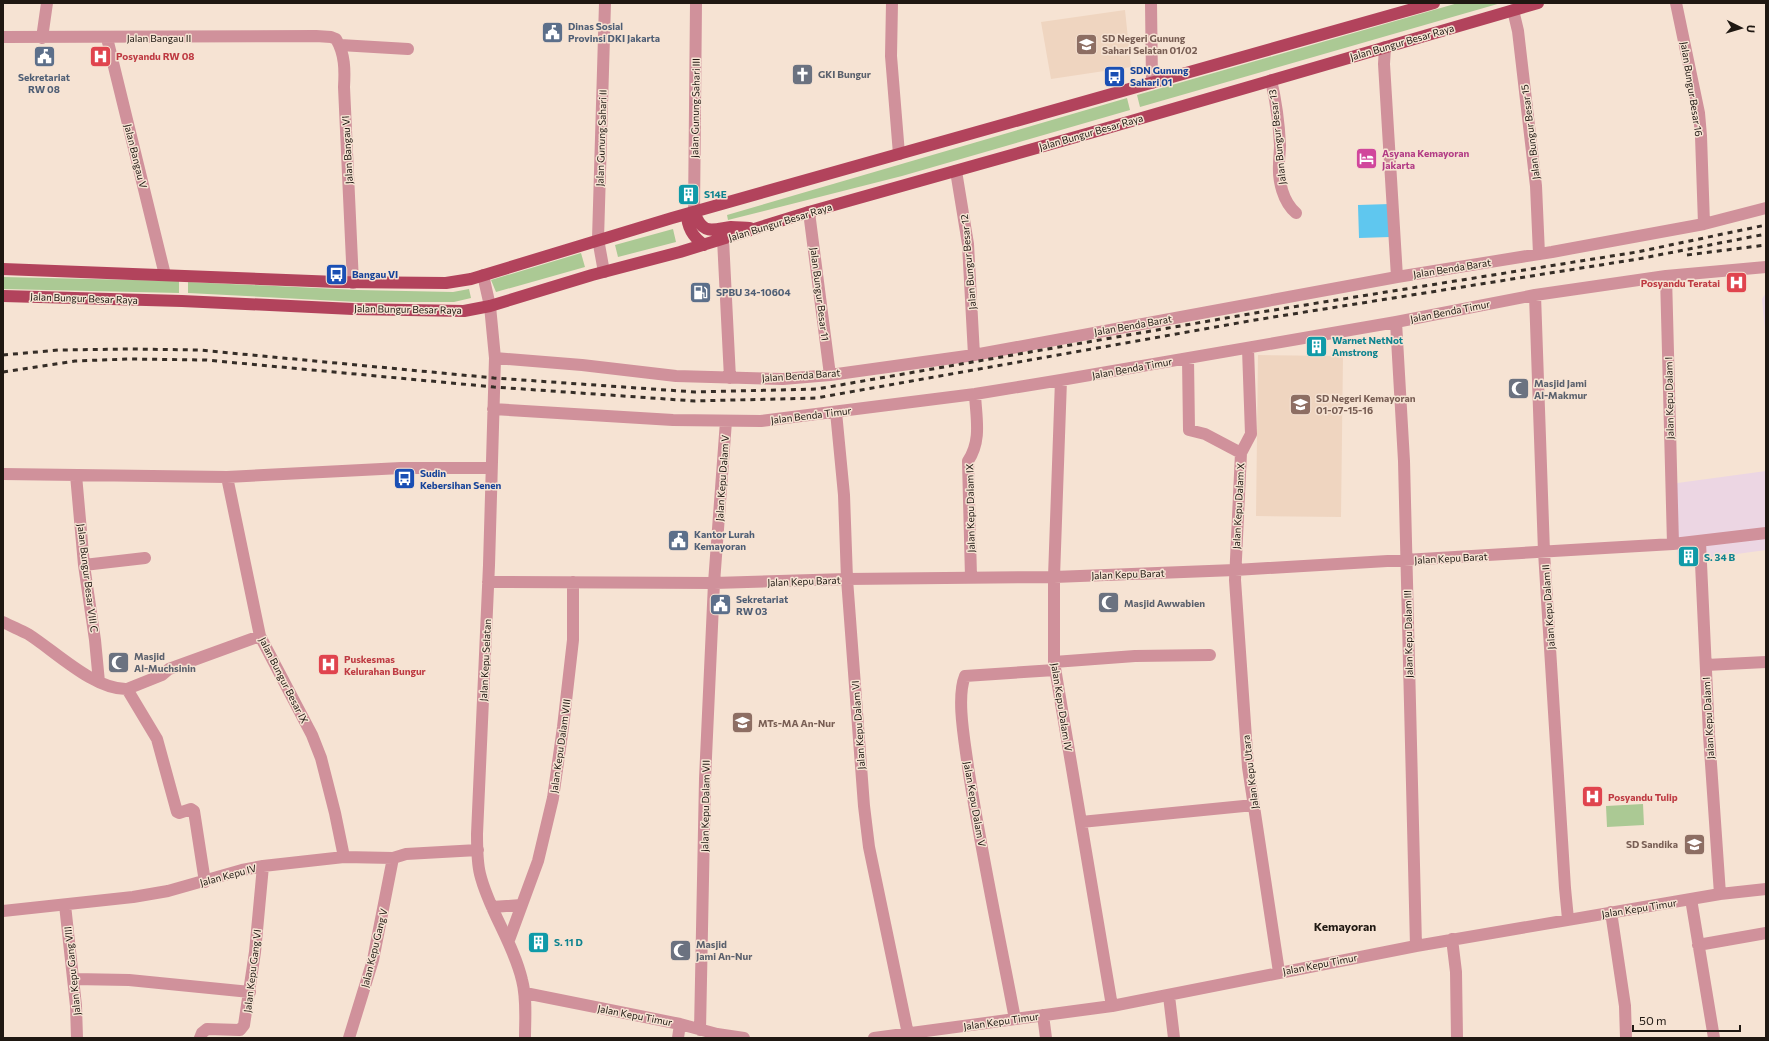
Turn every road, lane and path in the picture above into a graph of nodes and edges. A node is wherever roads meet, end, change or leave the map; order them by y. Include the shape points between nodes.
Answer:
1 (47, 3) edge
2 (605, 3) edge
3 (696, 3) edge
4 (892, 3) edge
5 (1151, 3) edge
6 (1434, 3) edge
7 (1538, 3) edge
8 (1676, 3) edge
9 (1513, 10) junction
10 (3, 38) edge
11 (42, 38) junction
12 (107, 38) junction
13 (340, 45) junction
14 (1385, 47) junction
15 (408, 48) dead end
16 (1271, 80) junction
17 (1152, 83) junction
18 (899, 154) junction
19 (956, 171) junction
20 (1766, 208) edge
21 (810, 212) junction
22 (691, 213) junction
23 (1296, 213) dead end
24 (675, 217) junction
25 (1704, 224) junction
26 (757, 229) junction
27 (598, 239) junction
28 (724, 239) junction
29 (704, 245) junction
30 (683, 251) junction
31 (1539, 254) junction
32 (1766, 267) edge
33 (3, 269) edge
34 (604, 272) junction
35 (164, 275) junction
36 (483, 275) junction
37 (1666, 276) junction
38 (1397, 277) junction
39 (353, 283) junction
40 (1535, 295) junction
41 (3, 296) edge
42 (490, 306) junction
43 (1396, 322) junction
44 (1248, 349) junction
45 (974, 355) junction
46 (495, 358) junction
47 (1188, 359) junction
48 (830, 375) junction
49 (730, 378) junction
50 (1061, 380) junction
51 (975, 394) junction
52 (493, 409) junction
53 (836, 412) junction
54 (726, 421) junction
55 (1241, 453) junction
56 (490, 468) junction
57 (3, 474) edge
58 (76, 475) junction
59 (227, 477) junction
60 (1766, 533) edge
61 (1700, 542) junction
62 (1673, 544) junction
63 (1544, 552) junction
64 (145, 558) dead end
65 (1407, 560) junction
66 (84, 564) junction
67 (1235, 570) junction
68 (971, 577) junction
69 (1054, 577) junction
70 (847, 579) junction
71 (488, 582) junction
72 (573, 582) junction
73 (714, 583) junction
74 (3, 622) edge
75 (260, 636) junction
76 (1210, 655) dead end
77 (1766, 662) edge
78 (1706, 665) junction
79 (1054, 666) junction
80 (99, 682) junction
81 (127, 689) junction
82 (1254, 805) junction
83 (1081, 822) junction
84 (478, 850) junction
85 (344, 857) junction
86 (394, 858) junction
87 (263, 866) junction
88 (205, 882) junction
89 (1766, 889) edge
90 (1720, 894) junction
91 (1691, 899) junction
92 (65, 905) junction
93 (521, 905) junction
94 (492, 907) junction
95 (3, 910) edge
96 (1610, 912) junction
97 (1568, 919) junction
98 (1766, 933) edge
99 (1452, 939) junction
100 (508, 940) junction
101 (1698, 945) junction
102 (1416, 946) junction
103 (1279, 972) junction
104 (74, 979) junction
105 (250, 992) junction
106 (525, 994) junction
107 (1169, 996) junction
108 (1112, 1006) junction
109 (1043, 1015) junction
110 (1015, 1019) junction
111 (680, 1024) junction
112 (700, 1030) junction
113 (908, 1034) junction
114 (78, 1038) edge
115 (200, 1038) edge
116 (349, 1038) edge
117 (525, 1038) edge
118 (678, 1038) edge
119 (744, 1038) edge
120 (879, 1038) edge
121 (1046, 1038) edge
122 (1174, 1038) edge
123 (1456, 1038) edge
124 (1626, 1038) edge
125 (1714, 1038) edge

1 - 11 street
2 - 27 street, Jalan Gunung Sahari II
3 - 22 street, Jalan Gunung Sahari III
4 - 18 street via 891,56
5 - 17 street
6 - 17 main road
7 - 9 main road, Jalan Bungur Besar Raya
8 - 25 street, Jalan Bungur Besar 16 via 1699,114
9 - 14 main road, Jalan Bungur Besar Raya
9 - 31 street, Jalan Bungur Besar 15 via 1518,31 1534,166
10 - 11 street, Jalan Bangau II
11 - 12 street, Jalan Bangau II
12 - 13 street, Jalan Bangau II via 316,36 331,37
12 - 35 street, Jalan Bangau V
13 - 15 street
13 - 39 street, Jalan Bangau VI via 345,71
14 - 16 main road, Jalan Bungur Besar Raya
14 - 38 street
16 - 19 main road, Jalan Bungur Besar Raya
16 - 23 street, Jalan Bungur Besar 13 via 1280,147 1279,173 1284,195
17 - 18 main road
18 - 22 main road
19 - 21 main road, Jalan Bungur Besar Raya
19 - 45 street, Jalan Bungur Besar 12 via 968,244
20 - 25 street, Jalan Benda Barat
21 - 26 main road, Jalan Bungur Besar Raya
21 - 48 street, Jalan Bungur Besar 11
22 - 24 main road
22 - 26 main road via 703,228 711,231 734,227
22 - 29 main road via 689,229
24 - 27 main road
24 - 30 main road via 684,229
25 - 31 street, Jalan Benda Barat
26 - 28 main road, Jalan Bungur Besar Raya
27 - 34 street, Jalan Gunung Sahari II
27 - 36 main road
28 - 29 main road, Jalan Bungur Besar Raya
28 - 49 street
29 - 30 main road, Jalan Bungur Besar Raya
30 - 34 main road, Jalan Bungur Besar Raya
31 - 38 street, Jalan Benda Barat
32 - 37 street, Jalan Benda Timur
33 - 35 main road
34 - 42 main road, Jalan Bungur Besar Raya
35 - 39 main road
36 - 39 main road via 446,283
36 - 42 street, Jalan Kepu Selatan
37 - 40 street, Jalan Benda Timur
37 - 62 street, Jalan Kepu Dalam I
38 - 45 street, Jalan Benda Barat
40 - 43 street, Jalan Benda Timur
40 - 63 street, Jalan Kepu Dalam II
41 - 42 main road, Jalan Bungur Besar Raya via 444,311 464,311
42 - 46 street, Jalan Kepu Selatan
43 - 44 street, Jalan Benda Timur
43 - 65 street, Jalan Kepu Dalam III
44 - 47 street, Jalan Benda Timur
44 - 55 street, Jalan Kepu Dalam X via 1251,434
45 - 48 street, Jalan Benda Barat
46 - 49 street, Jalan Benda Barat via 676,376
46 - 52 street, Jalan Kepu Selatan
47 - 50 street, Jalan Benda Timur
47 - 55 street via 1189,430 1205,434
48 - 49 street, Jalan Benda Barat via 783,379
50 - 51 street, Jalan Benda Timur
50 - 69 street, Jalan Kepu Dalam IV
51 - 53 street, Jalan Benda Timur
51 - 68 street, Jalan Kepu Dalam IX via 978,439 975,451 968,461
52 - 54 street, Jalan Benda Timur
52 - 56 street, Jalan Kepu Selatan
53 - 54 street, Jalan Benda Timur via 761,421
53 - 70 street, Jalan Kepu Dalam VI via 844,495
54 - 73 street, Jalan Kepu Dalam V
55 - 67 street, Jalan Kepu Dalam X
56 - 59 street via 401,468
56 - 71 street, Jalan Kepu Selatan
57 - 58 street
58 - 59 street
58 - 66 street, Jalan Bungur Besar VIII C
59 - 75 street, Jalan Bungur Besar IX
60 - 61 street, Jalan Kepu Barat
61 - 62 street, Jalan Kepu Barat
61 - 78 street, Jalan Kepu Dalam I
62 - 63 street, Jalan Kepu Barat
63 - 65 street, Jalan Kepu Barat
63 - 97 street, Jalan Kepu Dalam II
64 - 66 street
65 - 67 street, Jalan Kepu Barat
65 - 102 street, Jalan Kepu Dalam III
66 - 80 street, Jalan Bungur Besar VIII C
67 - 69 street, Jalan Kepu Barat
67 - 82 street, Jalan Kepu Utara via 1243,707
68 - 69 street, Jalan Kepu Barat
68 - 70 street, Jalan Kepu Barat
69 - 79 street, Jalan Kepu Dalam IV
70 - 73 street, Jalan Kepu Barat
70 - 113 street, Jalan Kepu Dalam VI via 869,847
71 - 72 street, Jalan Kepu Barat
71 - 84 street, Jalan Kepu Selatan via 476,834
72 - 73 street, Jalan Kepu Barat
72 - 93 street, Jalan Kepu Dalam VIII via 573,640 553,798 538,861
73 - 112 street, Jalan Kepu Dalam VII via 705,779
74 - 80 street via 28,634
75 - 81 street via 169,668 162,675
75 - 85 street, Jalan Bungur Besar IX via 316,746 335,813
76 - 79 street via 1135,656
77 - 78 street
78 - 90 street, Jalan Kepu Dalam I
79 - 83 street, Jalan Kepu Dalam IV
79 - 110 street, Jalan Kepu Dalam V via 965,676 961,691 973,800
80 - 81 street
81 - 88 street via 157,739 177,813 191,809 194,811
82 - 83 street
82 - 103 street, Jalan Kepu Utara
83 - 108 street, Jalan Kepu Dalam IV
84 - 86 street, Jalan Kepu IV via 406,854
84 - 94 street, Jalan Kepu Selatan via 480,873
85 - 86 street, Jalan Kepu IV
85 - 87 street, Jalan Kepu IV
86 - 116 street, Jalan Kepu Gang V via 373,960
87 - 88 street, Jalan Kepu IV
87 - 105 street, Jalan Kepu Gang VI
88 - 92 street, Jalan Kepu IV via 133,897
89 - 90 street, Jalan Kepu Timur
90 - 91 street, Jalan Kepu Timur
91 - 96 street, Jalan Kepu Timur
91 - 101 street
92 - 95 street, Jalan Kepu IV
92 - 104 street, Jalan Kepu Gang VIII
93 - 94 street
93 - 100 street, Jalan Kepu Dalam VIII
94 - 100 street, Jalan Kepu Selatan
96 - 97 street, Jalan Kepu Timur
96 - 124 street via 1625,1006
97 - 99 street, Jalan Kepu Timur
98 - 101 street
99 - 102 street, Jalan Kepu Timur
99 - 123 street via 1456,972
100 - 106 street, Jalan Kepu Selatan
101 - 125 street
102 - 103 street, Jalan Kepu Timur
103 - 107 street, Jalan Kepu Timur
104 - 105 street via 135,980
104 - 114 street, Jalan Kepu Gang VIII
105 - 115 street, Jalan Kepu Gang VI via 245,1022 240,1030 207,1029
106 - 111 street, Jalan Kepu Timur
106 - 117 street, Jalan Kepu Selatan
107 - 108 street, Jalan Kepu Timur
107 - 122 street
108 - 109 street, Jalan Kepu Timur
109 - 110 street, Jalan Kepu Timur
109 - 121 street
110 - 113 street, Jalan Kepu Timur
111 - 112 street, Jalan Kepu Timur
111 - 118 street
112 - 119 street, Jalan Kepu Timur
113 - 120 street, Jalan Kepu Timur

